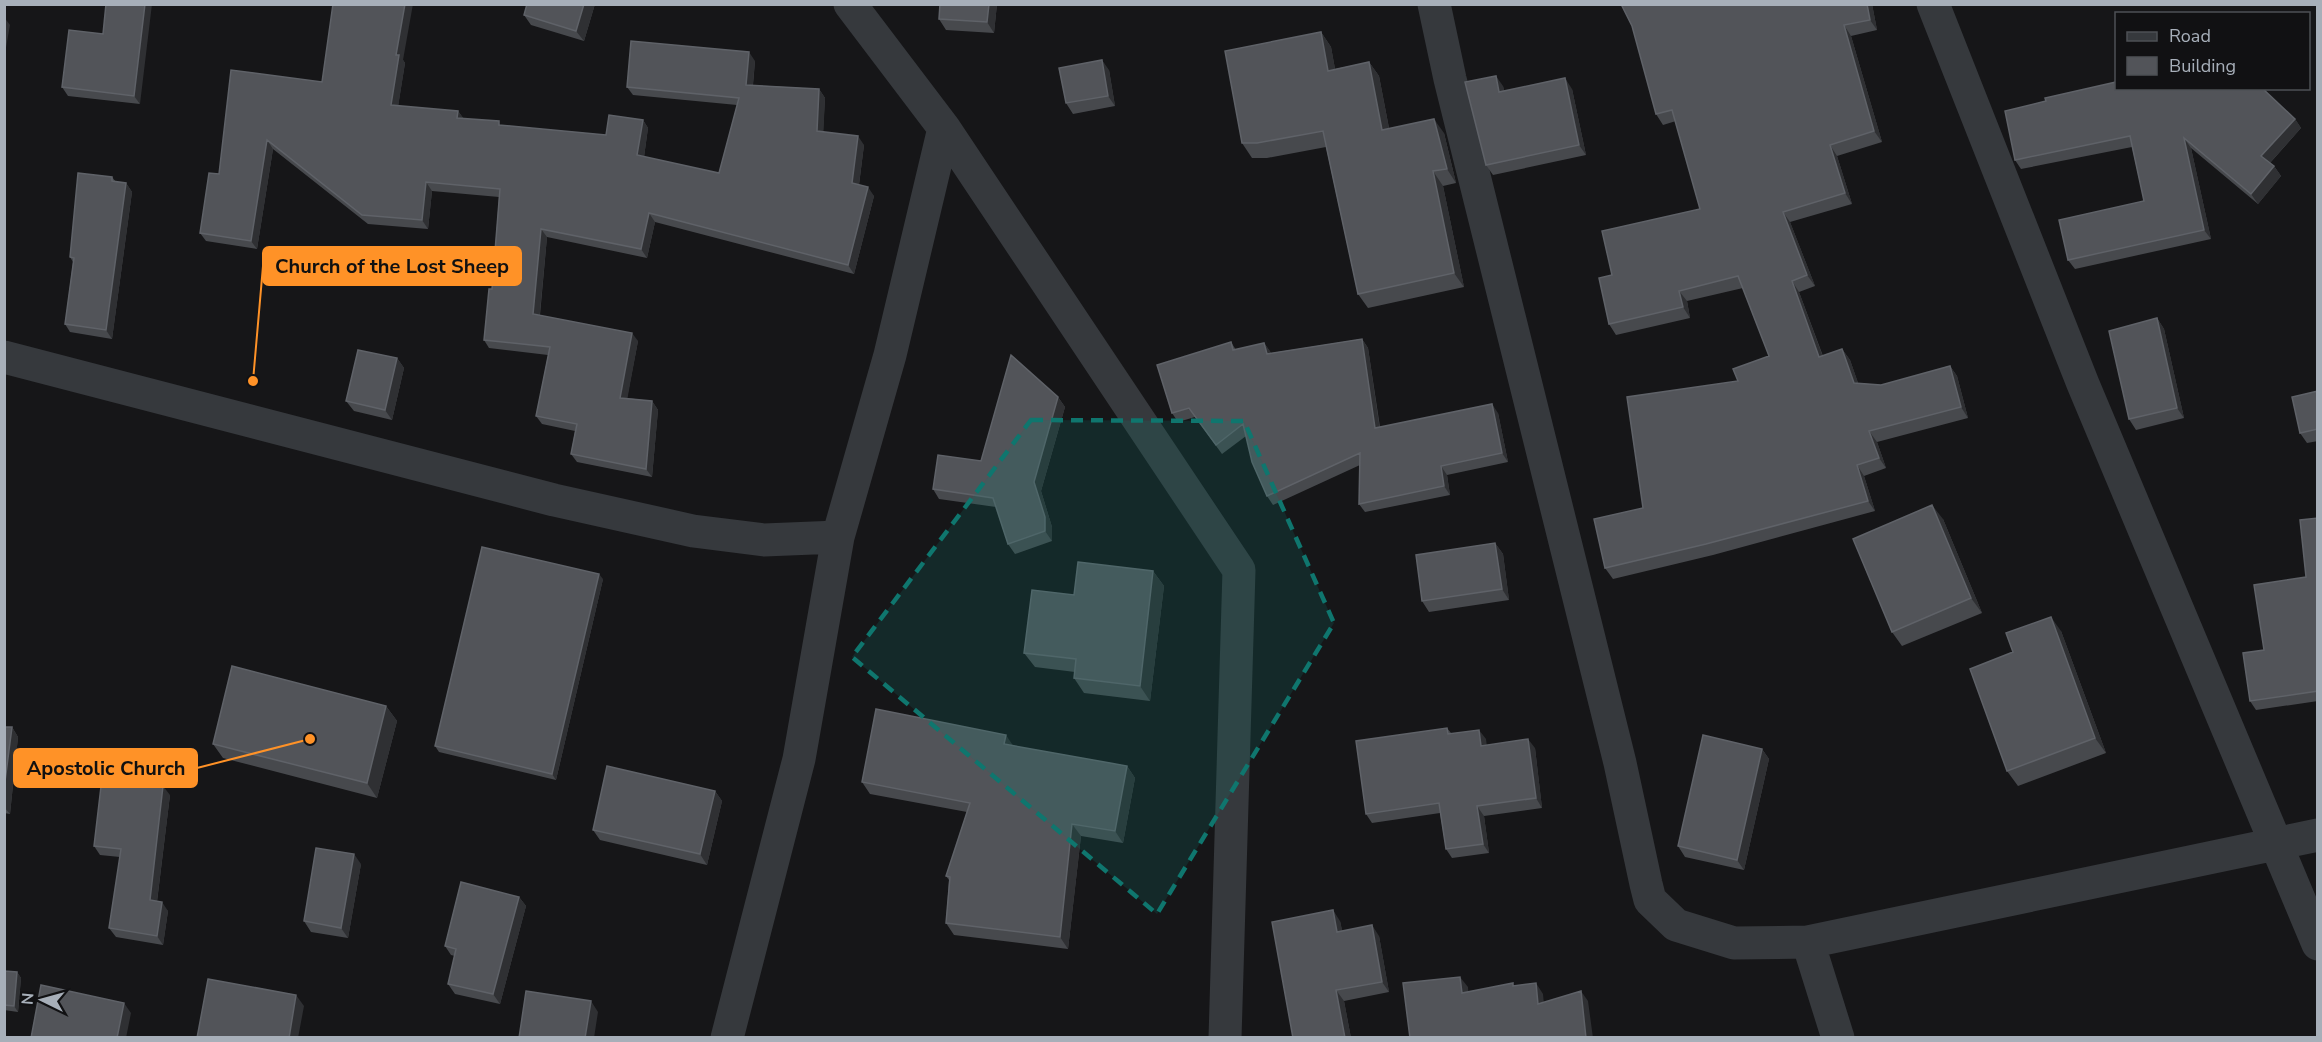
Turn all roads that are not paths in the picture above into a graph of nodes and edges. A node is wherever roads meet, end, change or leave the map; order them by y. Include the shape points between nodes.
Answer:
1 (850, 4) edge
2 (1434, 4) edge
3 (1933, 4) edge
4 (944, 128) junction
5 (4, 357) edge
6 (838, 537) junction
7 (2318, 835) edge
8 (2274, 844) junction
9 (1808, 942) junction
10 (2318, 944) edge
11 (727, 1038) edge
12 (1225, 1038) edge
13 (1838, 1038) edge

1 - 4 street
2 - 9 street via 1650,900 1676,925 1734,943
3 - 8 street via 2084,384
4 - 6 street via 890,355
4 - 12 street via 1239,570
5 - 6 street via 554,500 693,531 764,540
6 - 11 street via 799,759
7 - 8 street
8 - 9 street
8 - 10 street
9 - 13 street

